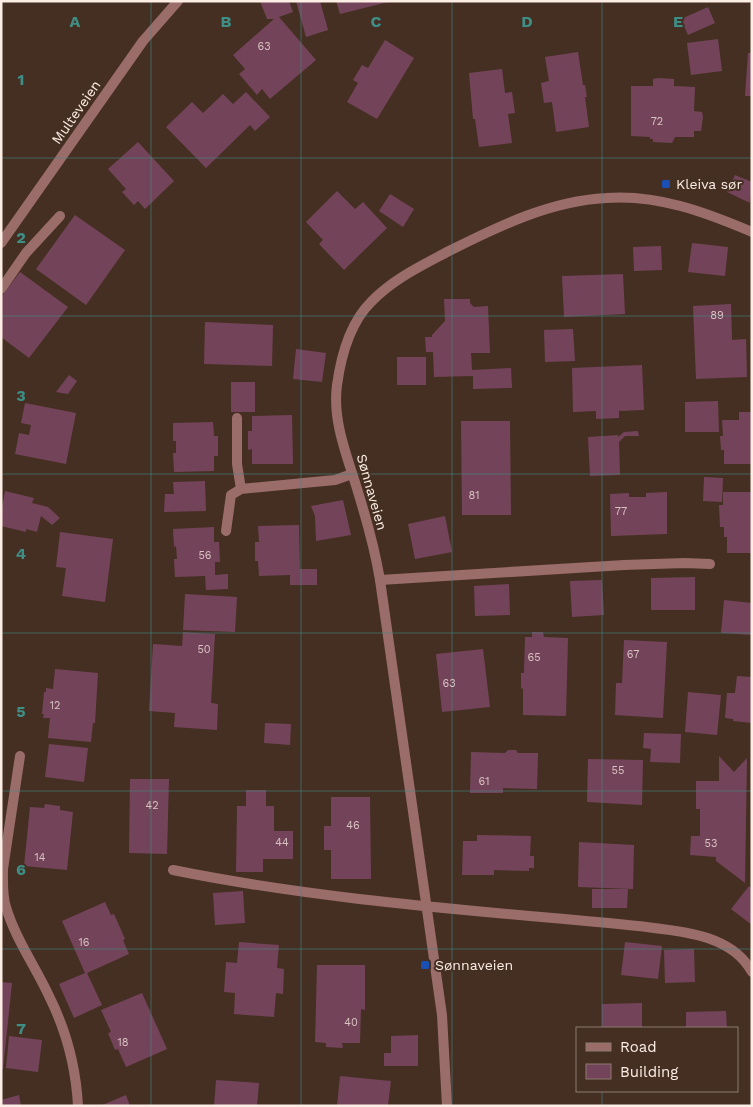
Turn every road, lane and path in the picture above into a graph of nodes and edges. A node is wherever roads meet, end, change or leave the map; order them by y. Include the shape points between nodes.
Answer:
1 (178, 1) edge
2 (60, 216) dead end
3 (752, 232) edge
4 (1, 242) edge
5 (1, 289) edge
6 (237, 418) dead end
7 (352, 474) junction
8 (241, 488) junction
9 (226, 531) dead end
10 (710, 564) dead end
11 (380, 580) junction
12 (20, 756) dead end
13 (173, 870) dead end
14 (427, 907) junction
15 (752, 972) edge
16 (78, 1106) edge
17 (447, 1106) edge

1 - 4 street, Multeveien via 143,41
2 - 5 street via 26,253
3 - 7 street, Sønnaveien via 690,208 636,198 606,198 521,217 411,271 369,303 346,343 336,388 337,412
6 - 8 street via 237,464
7 - 8 street via 335,480
7 - 11 street, Sønnaveien
8 - 9 street via 231,495
10 - 11 street via 685,562
11 - 14 street, Sønnaveien
12 - 16 street via 3,869 5,905 62,1026 71,1055
13 - 14 street via 240,883
14 - 15 street via 638,926 703,937 740,955
14 - 17 street, Sønnaveien via 442,1015

